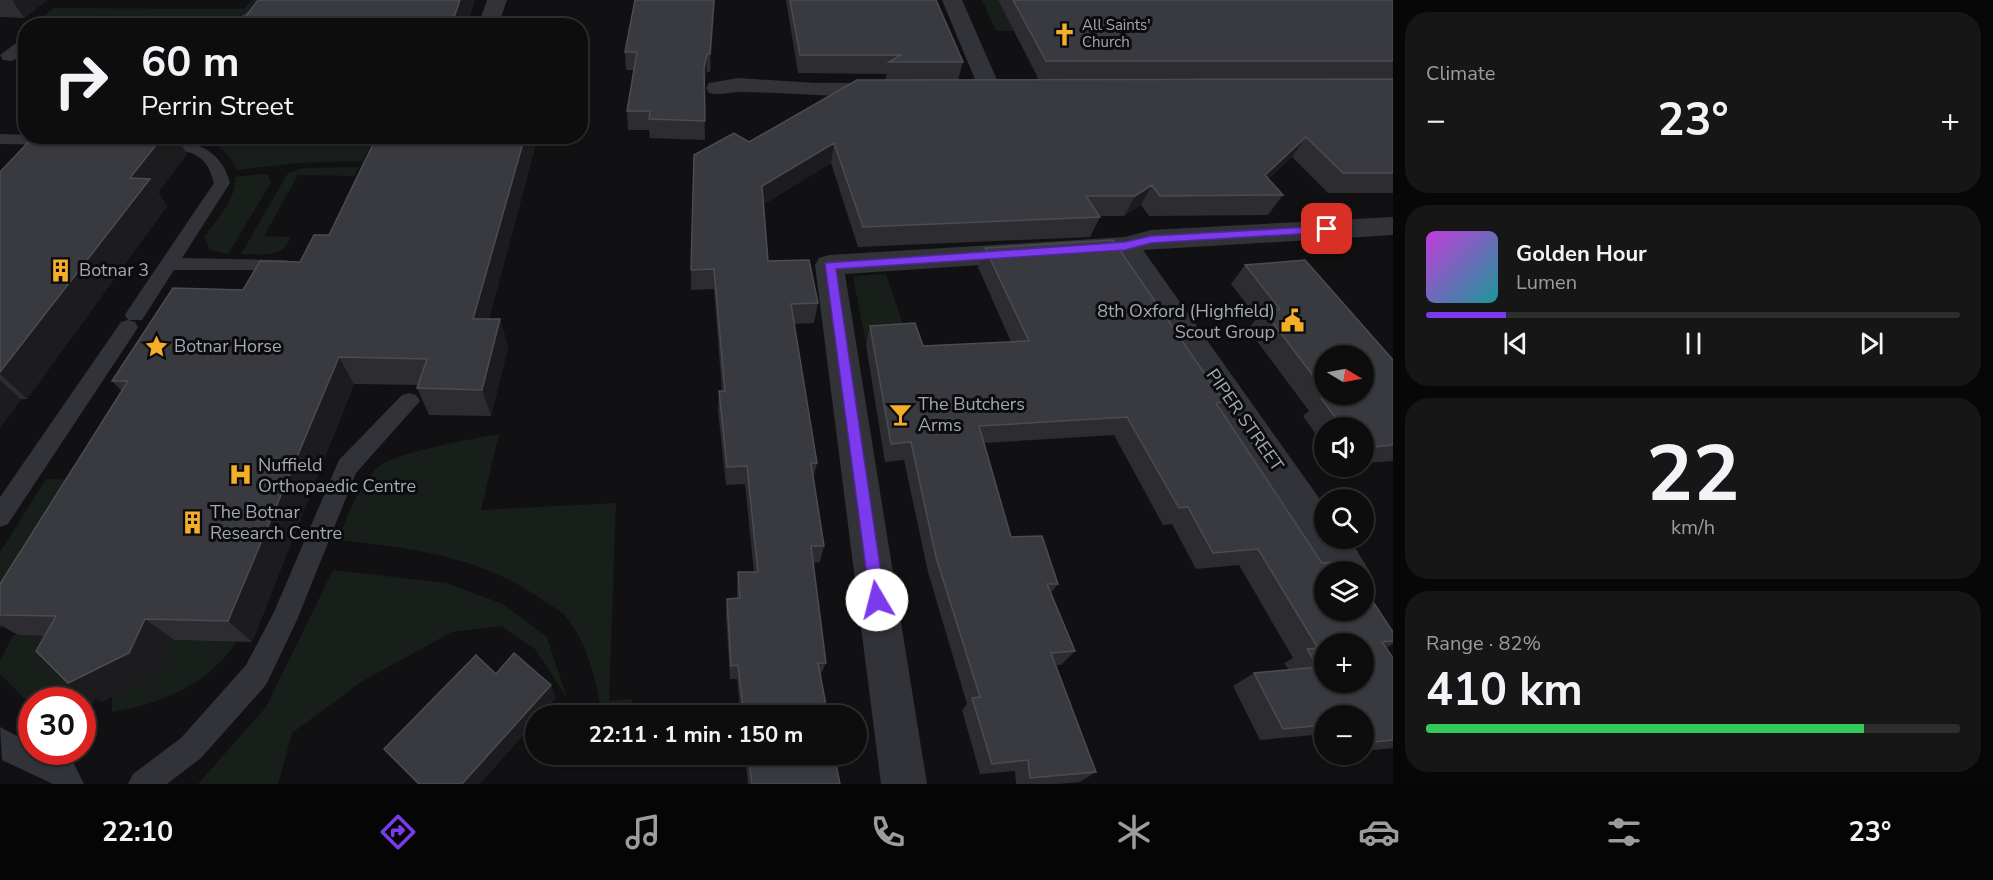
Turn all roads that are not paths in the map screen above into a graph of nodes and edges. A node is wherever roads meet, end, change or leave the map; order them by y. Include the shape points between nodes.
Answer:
1 (280, 0) edge
2 (497, 0) edge
3 (952, 0) edge
4 (249, 18) edge
5 (491, 18) edge
6 (717, 88) dead end
7 (990, 89) junction
8 (1014, 89) edge
9 (909, 90) edge
10 (967, 90) edge
11 (0, 139) edge
12 (18, 139) edge
13 (166, 144) edge
14 (1393, 225) edge
15 (1125, 246) junction
16 (170, 264) junction
17 (293, 266) edge
18 (409, 401) dead end
19 (0, 517) edge
20 (1314, 520) edge
21 (0, 741) edge
22 (69, 784) edge
23 (143, 784) edge
24 (904, 784) edge

1 - 4 street
2 - 5 street
3 - 7 street
6 - 9 street via 738,85
7 - 8 street
7 - 10 street
11 - 12 lane
13 - 16 lane via 204,152 221,173 222,183
14 - 15 street via 1151,239
15 - 20 street, PIPER STREET
15 - 24 street via 829,266
16 - 17 lane
16 - 19 lane
18 - 23 lane via 347,467 284,620 256,675 191,748
21 - 22 lane via 63,772

